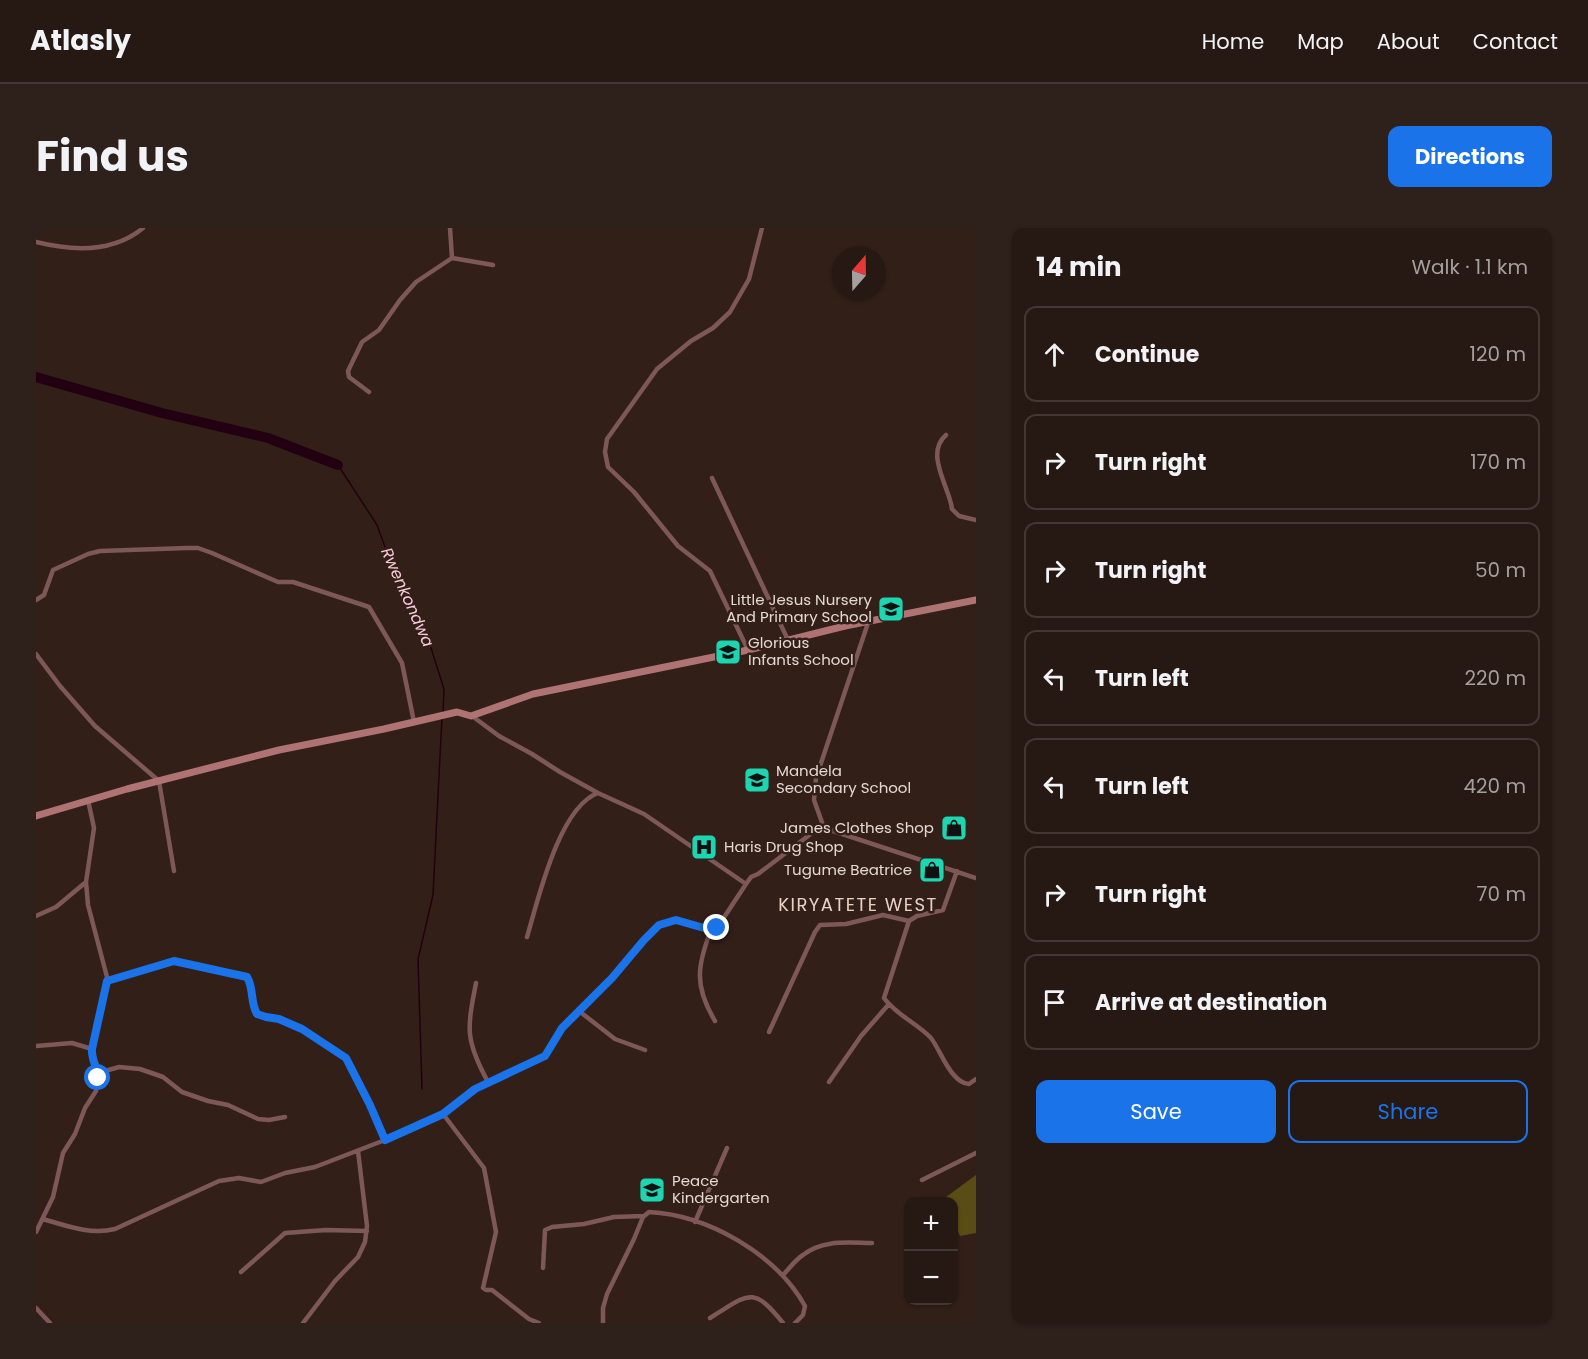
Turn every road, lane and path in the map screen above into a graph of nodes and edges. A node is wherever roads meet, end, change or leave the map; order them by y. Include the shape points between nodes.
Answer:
1 (143, 228) edge
2 (450, 228) edge
3 (762, 228) edge
4 (36, 242) edge
5 (452, 258) junction
6 (493, 265) dead end
7 (369, 392) dead end
8 (945, 435) dead end
9 (712, 478) dead end
10 (976, 520) edge
11 (36, 600) edge
12 (976, 600) edge
13 (868, 622) junction
14 (788, 640) junction
15 (748, 650) junction
16 (36, 654) edge
17 (471, 716) junction
18 (414, 722) junction
19 (159, 781) junction
20 (598, 793) junction
21 (88, 800) junction
22 (36, 816) edge
23 (824, 828) junction
24 (174, 871) dead end
25 (957, 872) junction
26 (976, 878) edge
27 (87, 882) junction
28 (746, 884) junction
29 (36, 916) edge
30 (909, 921) junction
31 (711, 930) junction
32 (527, 937) dead end
33 (107, 981) junction
34 (476, 983) dead end
35 (889, 1004) junction
36 (579, 1011) junction
37 (715, 1021) dead end
38 (769, 1032) dead end
39 (36, 1046) edge
40 (92, 1049) junction
41 (645, 1050) dead end
42 (98, 1074) junction
43 (976, 1079) edge
44 (488, 1082) junction
45 (829, 1082) dead end
46 (443, 1114) junction
47 (285, 1117) dead end
48 (385, 1140) junction
49 (727, 1148) dead end
50 (358, 1151) junction
51 (976, 1153) edge
52 (922, 1180) dead end
53 (644, 1216) junction
54 (43, 1219) junction
55 (694, 1222) junction
56 (368, 1231) junction
57 (36, 1232) edge
58 (872, 1243) dead end
59 (543, 1268) dead end
60 (241, 1272) dead end
61 (783, 1275) junction
62 (36, 1308) edge
63 (710, 1318) dead end
64 (50, 1323) edge
65 (303, 1323) edge
66 (539, 1323) edge
67 (603, 1323) edge
68 (783, 1323) edge
69 (795, 1323) edge

1 - 4 street via 126,241 101,248
2 - 5 street
3 - 15 street via 749,279 730,312 657,369 607,439 604,452 608,467 678,546 710,571
5 - 6 street
5 - 7 street via 416,282 379,330 360,344 348,375
8 - 10 street via 939,445 938,464 951,509 958,516
9 - 14 street
11 - 18 street via 44,595 53,570 88,554 105,550 205,550 278,582 293,582 369,607 404,668
12 - 13 street
13 - 14 street
13 - 23 street via 815,784 814,800
14 - 15 street
15 - 17 street via 532,694
16 - 19 street via 95,726
17 - 18 street via 457,712
17 - 20 street
18 - 19 street via 279,750
19 - 21 street
19 - 24 street
20 - 28 street via 644,814
20 - 32 street via 580,805 554,850
21 - 22 street
21 - 27 street via 94,828
23 - 25 street
23 - 28 street via 750,877
25 - 26 street
25 - 30 street via 943,910
27 - 29 street via 56,907
27 - 33 street via 89,913
28 - 31 street via 719,926
30 - 35 street via 885,993
30 - 38 street via 883,915 846,924 820,925
31 - 36 street via 676,920 659,925
31 - 37 street via 701,956 700,973 703,996
33 - 40 street
33 - 48 street via 174,961 244,975 250,982 257,1014 302,1029 346,1058
34 - 44 street via 470,1044
35 - 43 street via 930,1038 958,1081 969,1084
35 - 45 street
36 - 41 street via 615,1039
36 - 44 street via 562,1028 545,1056
39 - 40 street via 72,1043
40 - 42 street
42 - 47 street via 119,1067 140,1069 163,1077 182,1092 228,1105 258,1119
42 - 54 street via 93,1096 63,1153 53,1197
44 - 46 street
46 - 48 street
46 - 66 street via 484,1168 496,1232 483,1288 492,1290
48 - 50 street
49 - 55 street
50 - 54 street via 261,1182 239,1178 219,1181 105,1232
50 - 56 street
51 - 52 street
53 - 55 street via 653,1212
53 - 59 street via 614,1217 545,1230
53 - 67 street via 607,1294
54 - 57 street
55 - 61 street via 750,1247
56 - 60 street via 285,1233
56 - 65 street via 358,1257
58 - 61 street via 820,1246 802,1255
61 - 69 street via 805,1306
62 - 64 street
63 - 68 street via 752,1297 768,1304

